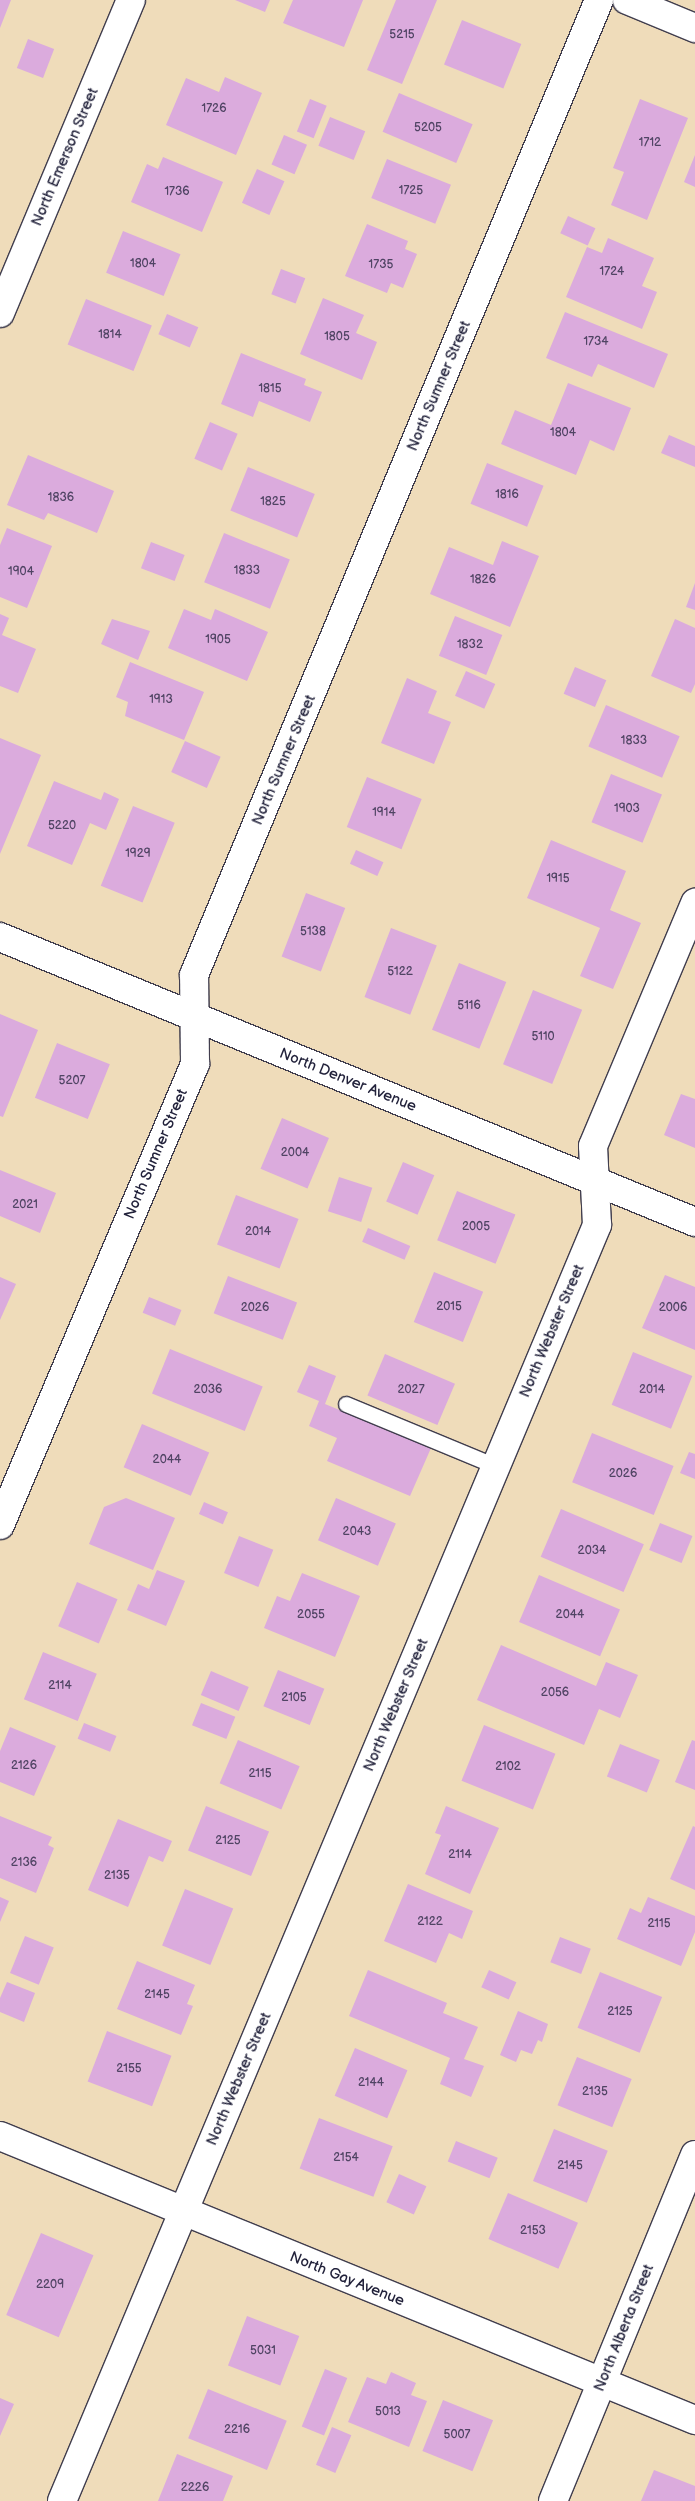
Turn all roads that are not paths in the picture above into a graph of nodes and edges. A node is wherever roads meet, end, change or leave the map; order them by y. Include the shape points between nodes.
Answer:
1 (131, 0) edge
2 (599, 0) edge
3 (627, 0) edge
4 (695, 28) edge
5 (0, 313) edge
6 (695, 903) edge
7 (0, 937) edge
8 (194, 1017) junction
9 (595, 1181) junction
10 (695, 1222) edge
11 (346, 1404) dead end
12 (496, 1466) junction
13 (0, 1525) edge
14 (0, 2136) edge
15 (695, 2155) edge
16 (184, 2212) junction
17 (601, 2383) junction
18 (695, 2420) edge
19 (62, 2501) edge
20 (552, 2501) edge

1 - 5 street, North Emerson Street
2 - 8 street, North Sumner Street via 194,975
3 - 4 street
6 - 9 street, North Webster Street via 593,1146
7 - 8 street, North Denver Avenue
8 - 9 street, North Denver Avenue
8 - 13 street, North Sumner Street via 195,1064
9 - 10 street, North Denver Avenue
9 - 12 street, North Webster Street via 597,1225
11 - 12 lane
12 - 16 street, North Webster Street
14 - 16 street, North Gay Avenue
15 - 17 street, North Alberta Street
16 - 17 street, North Gay Avenue
16 - 19 street, North Webster Street
17 - 18 street, North Gay Avenue
17 - 20 street, North Alberta Street

